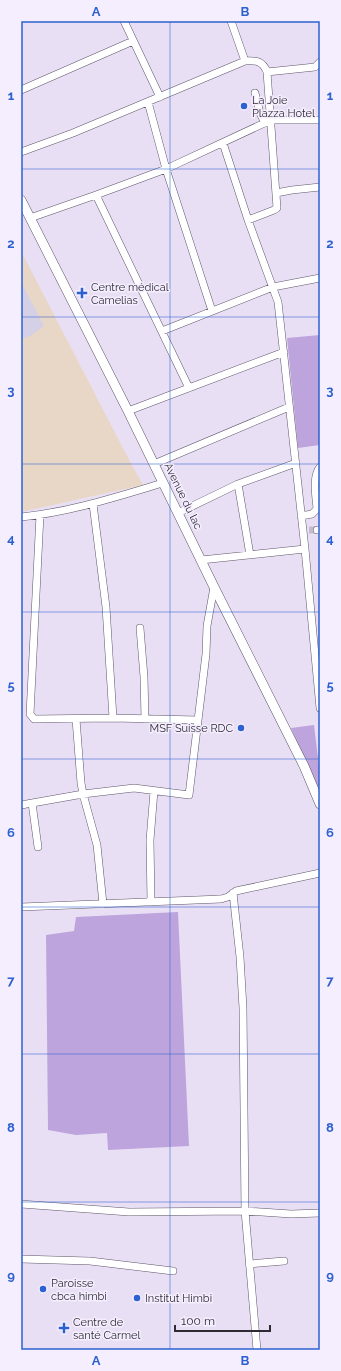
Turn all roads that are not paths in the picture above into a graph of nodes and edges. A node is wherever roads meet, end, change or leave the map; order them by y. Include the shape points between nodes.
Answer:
1 (124, 21) edge
2 (231, 21) edge
3 (133, 41) junction
4 (245, 61) junction
5 (320, 62) edge
6 (267, 72) junction
7 (21, 90) edge
8 (255, 93) dead end
9 (160, 97) junction
10 (148, 102) junction
11 (320, 120) edge
12 (268, 121) junction
13 (223, 143) junction
14 (21, 152) edge
15 (166, 169) junction
16 (320, 187) edge
17 (276, 193) junction
18 (96, 195) junction
19 (21, 200) edge
20 (30, 218) junction
21 (248, 220) junction
22 (320, 278) edge
23 (273, 287) junction
24 (212, 311) junction
25 (162, 331) junction
26 (284, 352) junction
27 (189, 388) junction
28 (289, 407) junction
29 (128, 411) junction
30 (296, 463) junction
31 (154, 464) junction
32 (320, 467) edge
33 (163, 483) junction
34 (238, 484) junction
35 (93, 504) junction
36 (317, 510) edge
37 (178, 514) junction
38 (40, 515) junction
39 (301, 516) junction
40 (21, 517) edge
41 (305, 549) junction
42 (250, 555) junction
43 (200, 560) junction
44 (214, 588) junction
45 (140, 628) dead end
46 (320, 708) edge
47 (112, 718) junction
48 (76, 719) junction
49 (145, 719) junction
50 (198, 720) junction
51 (154, 791) junction
52 (83, 794) junction
53 (32, 803) junction
54 (320, 804) edge
55 (21, 805) edge
56 (38, 847) dead end
57 (320, 873) edge
58 (233, 893) junction
59 (151, 902) junction
60 (103, 904) junction
61 (21, 907) edge
62 (21, 1204) edge
63 (245, 1211) junction
64 (320, 1213) edge
65 (21, 1259) edge
66 (284, 1262) dead end
67 (249, 1264) junction
68 (173, 1271) dead end
69 (257, 1350) edge

1 - 3 street
2 - 4 street
3 - 7 street
3 - 9 street
4 - 6 street via 260,62
4 - 9 street
5 - 6 street via 315,67
6 - 12 street
8 - 12 street via 260,114
9 - 10 street
10 - 14 street
10 - 15 street
11 - 12 street
12 - 13 street
12 - 17 street
13 - 15 street
13 - 21 street
15 - 18 street
15 - 24 street
16 - 17 street
17 - 21 street via 276,209
18 - 20 street
18 - 25 street
19 - 20 main road, Avenue du lac
20 - 29 main road, Avenue du lac
21 - 23 street
22 - 23 street
23 - 24 street
23 - 26 street via 278,302
24 - 25 street
25 - 27 street
26 - 27 street
26 - 28 street
27 - 29 street
28 - 30 street
28 - 31 street
29 - 31 main road, Avenue du lac
30 - 34 street
30 - 39 street
31 - 33 main road, Avenue du lac
32 - 36 street via 315,482
33 - 35 street
33 - 37 main road, Avenue du lac
34 - 37 street
34 - 42 street
35 - 38 street
35 - 47 street via 106,607
36 - 39 street
37 - 43 main road, Avenue du lac
38 - 40 street
38 - 48 street via 30,714 34,719
39 - 41 street via 306,531
41 - 42 street
41 - 46 street
42 - 43 street
43 - 44 main road, Avenue du lac
44 - 50 street via 207,626
44 - 54 main road, Avenue du lac via 304,766
45 - 49 street
47 - 48 street
47 - 49 street
48 - 52 street
49 - 50 street
50 - 51 street via 189,795
51 - 52 street via 134,788
51 - 59 street via 150,840
52 - 53 street
52 - 60 street via 97,844
53 - 55 street
53 - 56 street
57 - 58 street
58 - 59 street via 220,899
58 - 63 street via 243,1008
59 - 60 street
60 - 61 street
62 - 63 street via 129,1212
63 - 64 street
63 - 67 street
65 - 68 street via 90,1261
66 - 67 street
67 - 69 street

